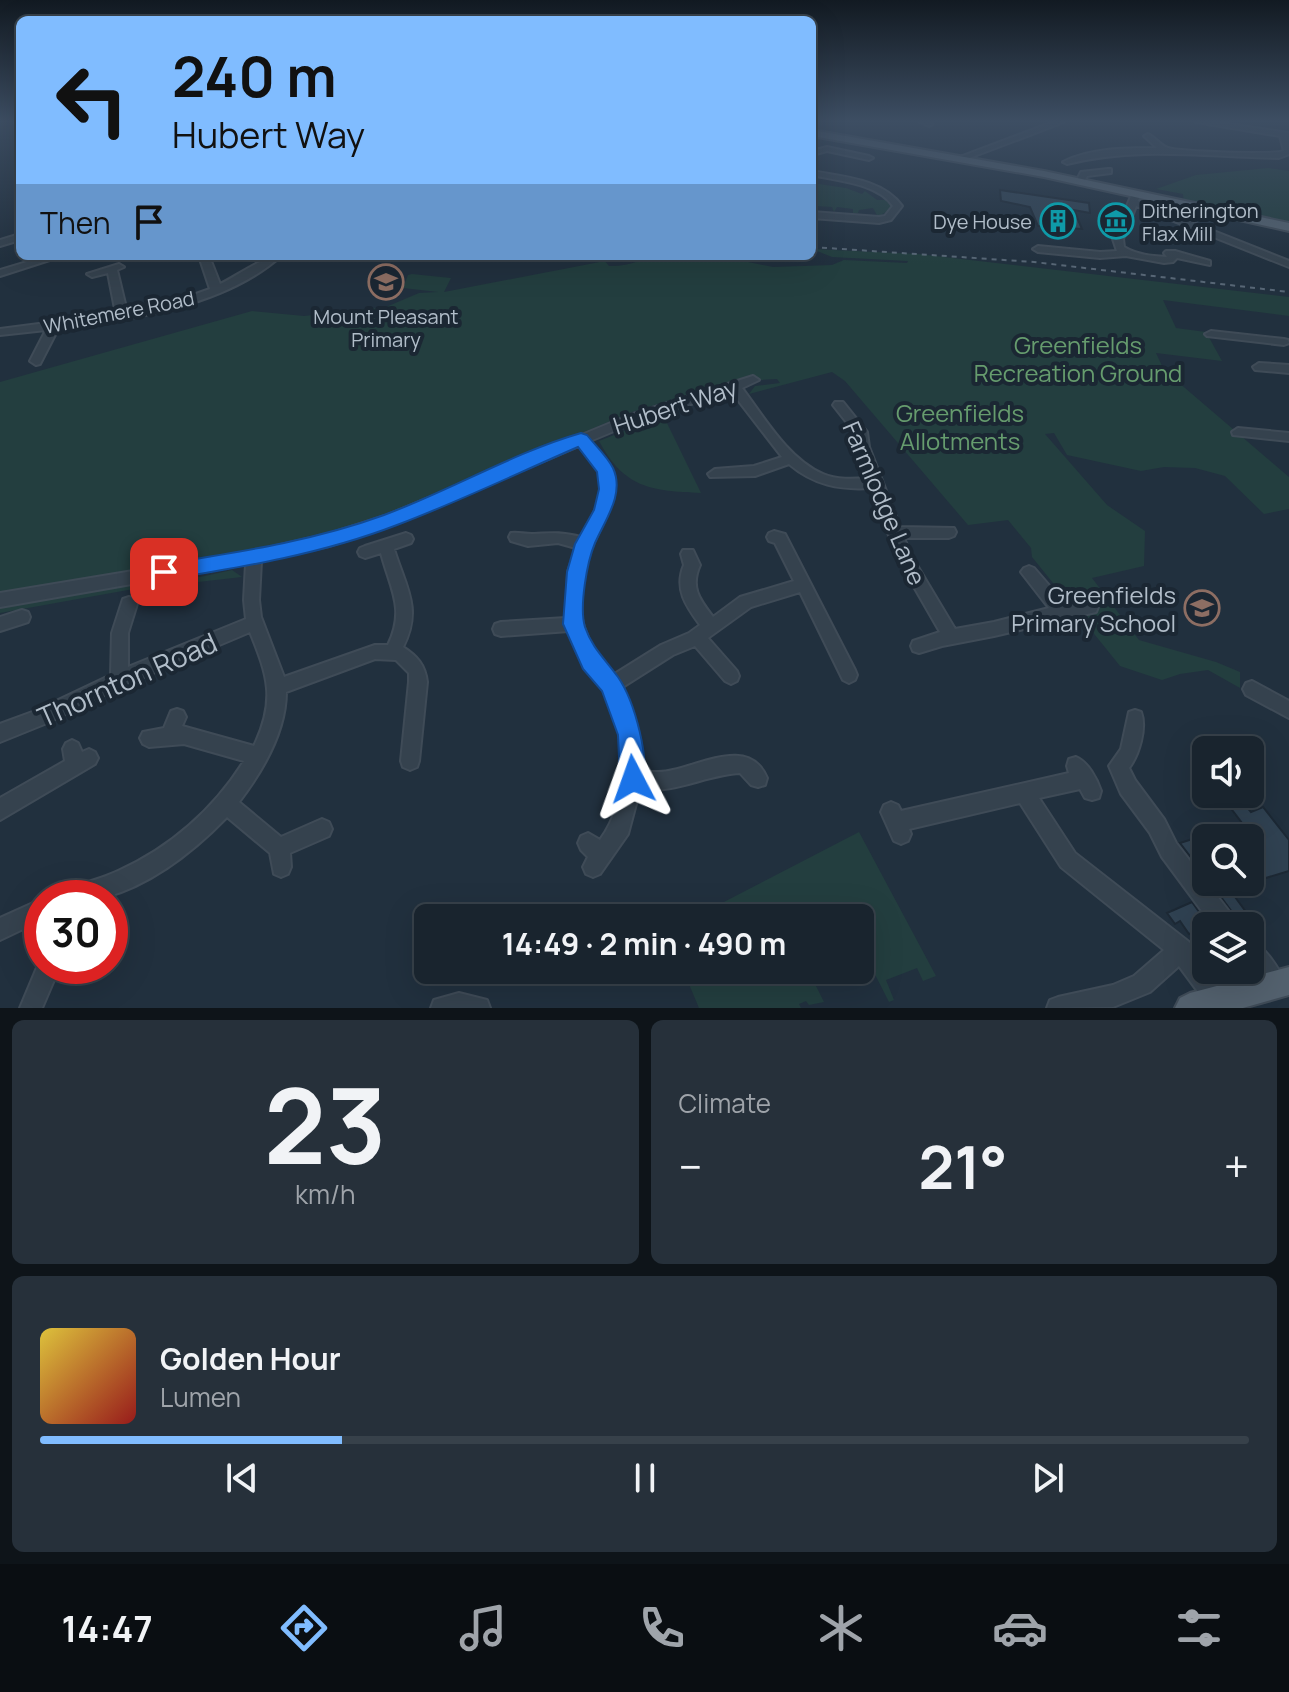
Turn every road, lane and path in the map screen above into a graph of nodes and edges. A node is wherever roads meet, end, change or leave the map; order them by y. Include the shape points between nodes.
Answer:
1 (1016, 169) edge
2 (1108, 171) dead end
3 (816, 174) edge
4 (1080, 182) junction
5 (1135, 198) junction
6 (816, 215) edge
7 (1289, 227) edge
8 (1042, 247) dead end
9 (1125, 253) junction
10 (42, 260) edge
11 (205, 260) edge
12 (270, 260) edge
13 (1207, 263) dead end
14 (1289, 264) edge
15 (0, 273) edge
16 (92, 274) dead end
17 (217, 291) junction
18 (122, 315) junction
19 (54, 326) junction
20 (0, 332) edge
21 (1211, 334) dead end
22 (1287, 341) edge
23 (35, 361) dead end
24 (1258, 366) dead end
25 (1289, 369) edge
26 (753, 380) dead end
27 (734, 386) junction
28 (846, 408) dead end
29 (1238, 432) dead end
30 (1289, 437) edge
31 (581, 439) junction
32 (792, 458) junction
33 (715, 474) dead end
34 (875, 483) junction
35 (949, 532) dead end
36 (895, 533) junction
37 (774, 537) dead end
38 (406, 539) dead end
39 (525, 543) dead end
40 (585, 544) junction
41 (386, 546) junction
42 (365, 552) dead end
43 (254, 557) junction
44 (695, 562) dead end
45 (1029, 572) dead end
46 (803, 585) junction
47 (0, 600) edge
48 (129, 604) dead end
49 (1090, 607) dead end
50 (1060, 610) junction
51 (22, 617) dead end
52 (254, 623) junction
53 (0, 624) edge
54 (574, 624) junction
55 (509, 625) dead end
56 (704, 631) junction
57 (950, 635) junction
58 (919, 646) dead end
59 (393, 651) junction
60 (849, 675) dead end
61 (731, 676) dead end
62 (119, 679) junction
63 (611, 685) junction
64 (277, 687) junction
65 (1252, 689) dead end
66 (1289, 710) edge
67 (1135, 718) dead end
68 (0, 733) edge
69 (149, 738) dead end
70 (258, 756) junction
71 (79, 758) dead end
72 (410, 761) dead end
73 (758, 778) dead end
74 (633, 779) junction
75 (1083, 779) dead end
76 (1024, 792) junction
77 (227, 805) junction
78 (0, 810) edge
79 (896, 823) dead end
80 (322, 829) dead end
81 (594, 855) dead end
82 (123, 880) edge
83 (1216, 912) edge
84 (24, 918) edge
85 (0, 929) edge
86 (1181, 950) junction
87 (1264, 965) edge
88 (1282, 983) edge
89 (41, 984) edge
90 (1218, 1000) junction
91 (31, 1008) edge
92 (442, 1008) edge
93 (479, 1008) edge
94 (1058, 1008) edge
95 (1190, 1008) edge

1 - 4 main road
2 - 4 street via 1081,175
3 - 6 street via 880,189 898,206 879,220
4 - 5 main road
5 - 7 main road
5 - 9 street via 1118,239
5 - 14 street via 1278,254
8 - 9 street
9 - 13 street via 1167,261 1170,253
10 - 15 street
11 - 17 street
12 - 17 street, Whitemere Road
16 - 18 street via 116,268
17 - 18 street, Whitemere Road
18 - 19 street, Whitemere Road
19 - 20 street, Whitemere Road
19 - 23 street
21 - 22 street via 1233,332
24 - 25 street
26 - 27 street, Hubert Way
27 - 31 street, Hubert Way
27 - 32 street
28 - 34 street, Farmlodge Lane via 861,432
29 - 30 street
31 - 40 street via 605,470 608,489
31 - 43 street, Hubert Way via 390,520
32 - 33 street via 755,471 738,467
32 - 34 street via 821,479
34 - 36 street, Farmlodge Lane
35 - 36 street
36 - 57 street, Farmlodge Lane
37 - 46 street via 780,538
38 - 41 street
39 - 40 street via 558,537
40 - 54 street via 574,589
41 - 42 street
41 - 59 street via 408,611
43 - 47 street, Hubert Way
43 - 52 street
44 - 56 street via 685,578 686,589
45 - 50 street
46 - 56 street via 759,595
46 - 60 street
48 - 62 street via 120,633
49 - 50 street
50 - 57 street via 979,633
51 - 53 street
52 - 62 street, Thornton Road
52 - 64 street
54 - 55 street via 536,629
54 - 63 street via 591,662
56 - 61 street
56 - 63 street
57 - 58 street
59 - 64 street via 375,652
59 - 72 street via 417,670
62 - 68 street, Thornton Road
63 - 74 street via 630,735
64 - 70 street via 273,722
65 - 66 street via 1268,705
67 - 83 street via 1129,753 1118,766 1169,850
69 - 70 street via 173,726 184,735
70 - 77 street
71 - 78 street
73 - 74 street via 745,759 665,781
74 - 81 street via 621,827
75 - 76 street
76 - 79 street
76 - 86 street via 1080,872
77 - 80 street via 280,858
77 - 82 street via 184,844
84 - 85 street
86 - 90 street
86 - 94 street via 1142,984
87 - 88 street
88 - 90 main road
89 - 91 street
90 - 95 main road
92 - 93 street

